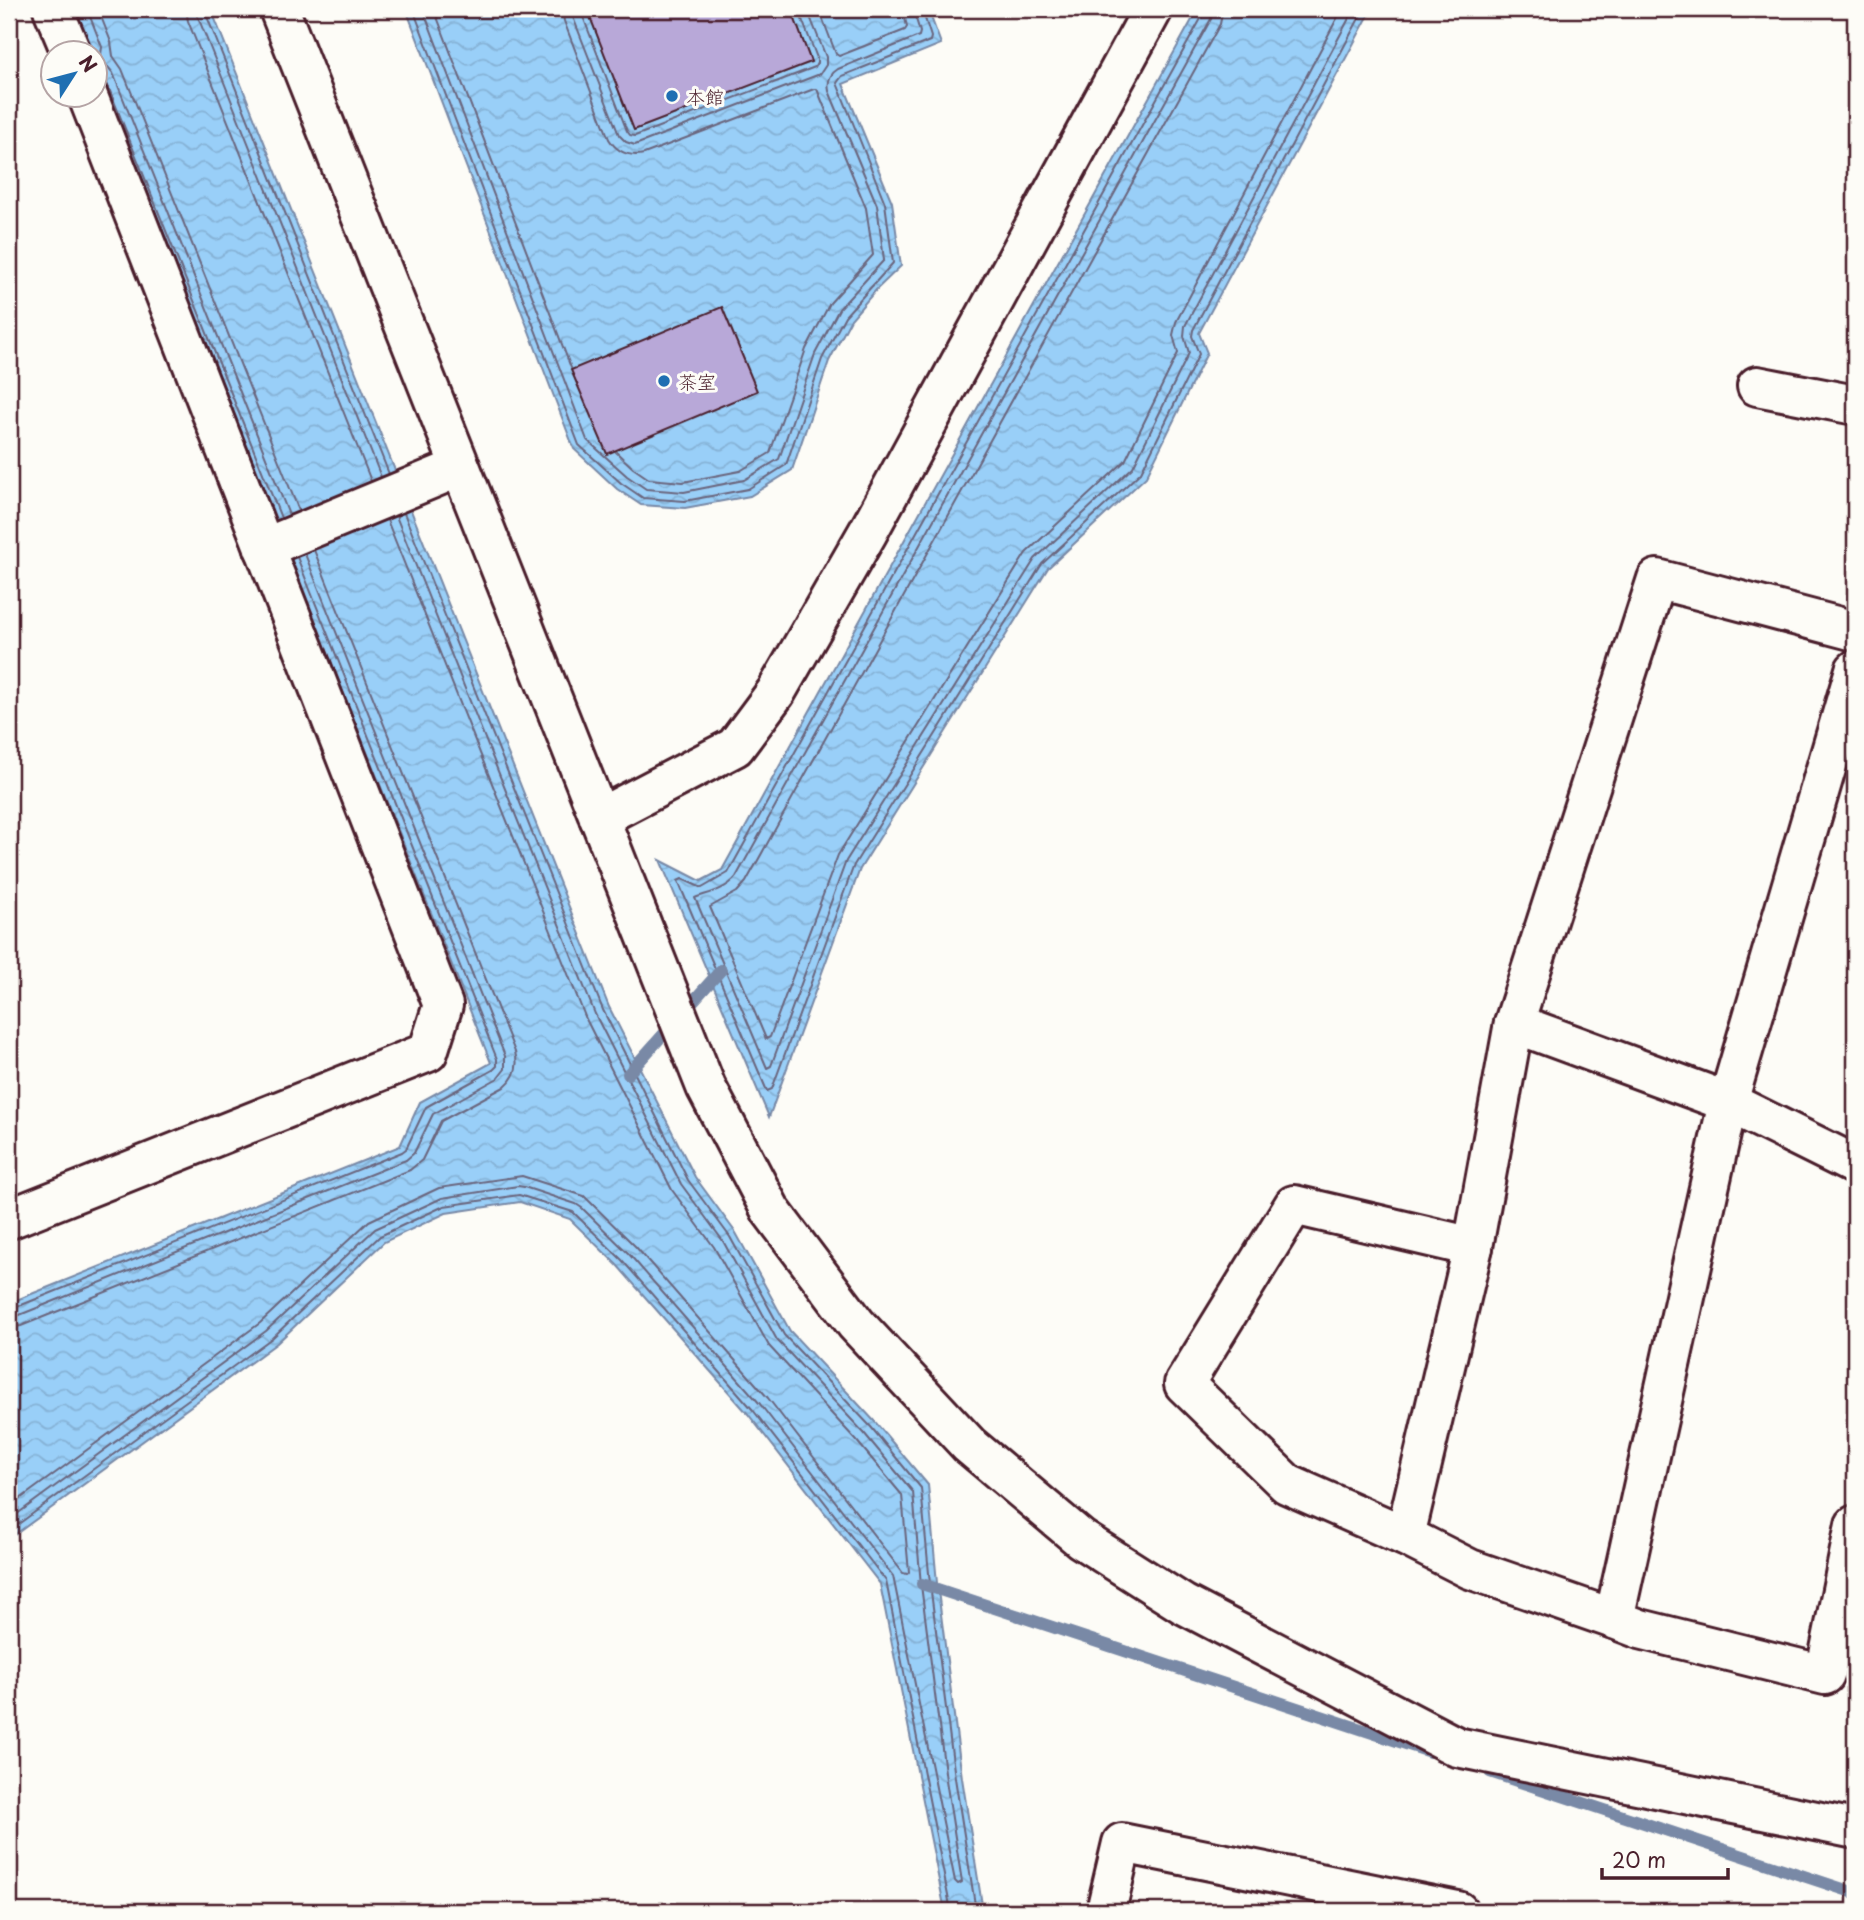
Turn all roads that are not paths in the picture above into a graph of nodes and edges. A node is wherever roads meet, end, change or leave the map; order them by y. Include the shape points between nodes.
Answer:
1 (53, 9) edge
2 (279, 9) edge
3 (1153, 9) edge
4 (65, 38) edge
5 (92, 108) edge
6 (1757, 386) dead end
7 (1855, 405) edge
8 (460, 467) junction
9 (264, 548) junction
10 (1855, 631) edge
11 (1855, 670) edge
12 (599, 818) junction
13 (1514, 1023) junction
14 (1728, 1102) junction
15 (1855, 1165) edge
16 (9, 1219) edge
17 (1474, 1247) junction
18 (1855, 1525) edge
19 (1405, 1536) junction
20 (1614, 1619) junction
21 (1855, 1829) edge
22 (1106, 1911) edge
23 (1458, 1911) edge

1 - 4 street
2 - 8 street
3 - 12 street via 776,692 735,747
5 - 9 street
6 - 7 street
8 - 9 street
8 - 12 street
9 - 16 street via 443,1005 428,1052
10 - 13 street via 1657,579
11 - 14 street
12 - 21 street via 706,1087 771,1211 856,1324 969,1445 1080,1539 1183,1604 1457,1747
13 - 14 street
13 - 17 street
14 - 15 street
14 - 20 street
17 - 19 street
17 - 19 street via 1294,1205 1184,1384 1287,1484
18 - 20 street via 1825,1675
19 - 20 street via 1470,1569
22 - 23 street via 1122,1843

